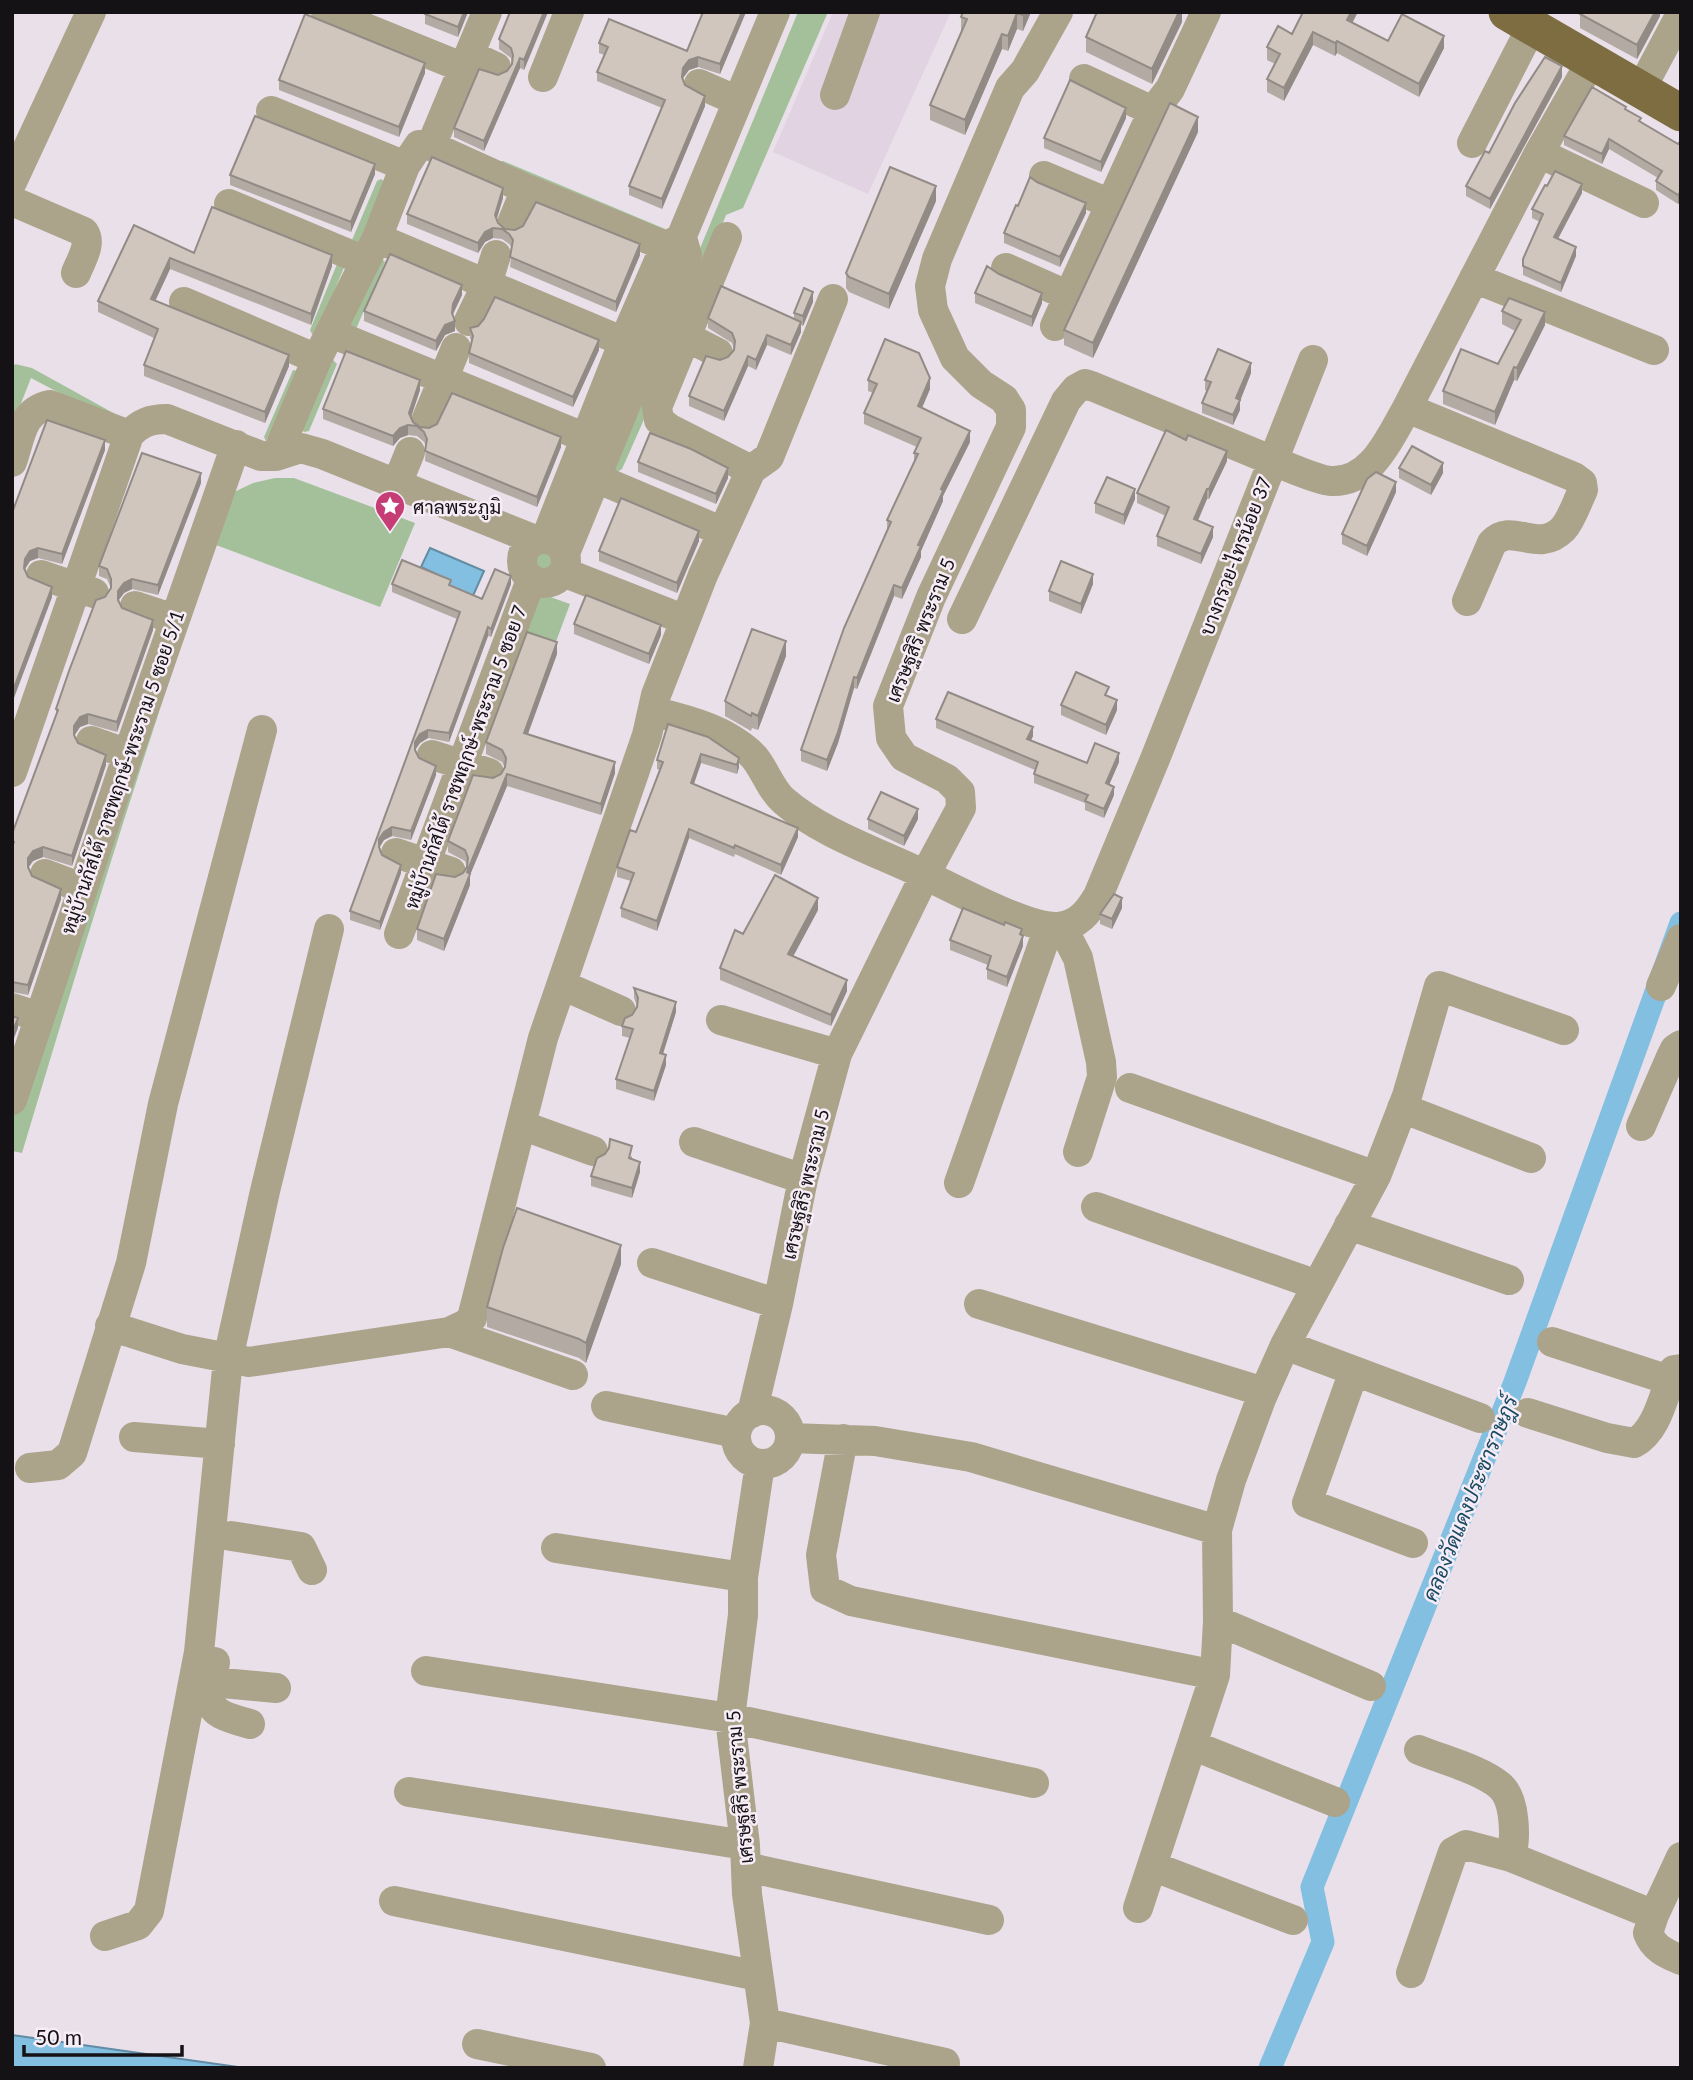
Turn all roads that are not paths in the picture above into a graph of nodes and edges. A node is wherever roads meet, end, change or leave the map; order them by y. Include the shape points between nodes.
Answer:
1 (91, 12) edge
2 (326, 12) edge
3 (487, 12) edge
4 (569, 12) edge
5 (775, 12) edge
6 (864, 12) edge
7 (1058, 12) edge
8 (1200, 14) edge
9 (1681, 14) edge
10 (1520, 19) edge
11 (1592, 60) junction
12 (477, 63) junction
13 (543, 77) dead end
14 (1084, 79) dead end
15 (699, 84) dead end
16 (1641, 89) junction
17 (835, 95) dead end
18 (738, 101) junction
19 (271, 111) dead end
20 (1153, 111) junction
21 (1681, 113) edge
22 (1472, 143) dead end
23 (431, 146) junction
24 (1539, 153) junction
25 (405, 166) junction
26 (1044, 176) dead end
27 (12, 182) edge
28 (526, 190) junction
29 (12, 201) edge
30 (1644, 203) dead end
31 (229, 204) dead end
32 (1111, 204) junction
33 (512, 223) dead end
34 (727, 237) dead end
35 (678, 246) junction
36 (371, 250) junction
37 (496, 256) dead end
38 (1006, 268) dead end
39 (76, 273) dead end
40 (1474, 278) junction
41 (487, 284) junction
42 (1069, 296) junction
43 (833, 299) dead end
44 (184, 302) dead end
45 (469, 321) dead end
46 (1055, 326) dead end
47 (331, 333) junction
48 (685, 336) junction
49 (636, 347) junction
50 (456, 348) dead end
51 (1654, 350) dead end
52 (718, 353) dead end
53 (317, 359) junction
54 (1313, 360) dead end
55 (444, 378) junction
56 (1407, 408) junction
57 (426, 421) dead end
58 (129, 435) junction
59 (598, 443) junction
60 (236, 445) junction
61 (410, 452) dead end
62 (276, 456) junction
63 (1273, 461) junction
64 (12, 462) edge
65 (751, 470) junction
66 (596, 478) junction
67 (397, 484) junction
68 (707, 525) dead end
69 (552, 551) junction
70 (41, 575) dead end
71 (531, 580) junction
72 (87, 591) junction
73 (1467, 601) dead end
74 (135, 606) dead end
75 (670, 614) dead end
76 (174, 619) junction
77 (962, 619) dead end
78 (653, 711) junction
79 (32, 721) edge
80 (262, 730) dead end
81 (91, 741) dead end
82 (128, 754) junction
83 (432, 755) dead end
84 (475, 769) junction
85 (12, 772) edge
86 (396, 853) dead end
87 (438, 868) junction
88 (46, 874) dead end
89 (925, 875) junction
90 (82, 888) junction
91 (1055, 927) junction
92 (328, 929) dead end
93 (399, 934) dead end
94 (1681, 939) edge
95 (562, 985) junction
96 (1661, 986) dead end
97 (621, 1011) dead end
98 (26, 1012) edge
99 (721, 1020) dead end
100 (1564, 1030) dead end
101 (1681, 1045) edge
102 (836, 1054) junction
103 (1130, 1088) dead end
104 (12, 1100) edge
105 (1402, 1108) junction
106 (521, 1125) junction
107 (1641, 1126) dead end
108 (694, 1142) dead end
109 (593, 1150) dead end
110 (1078, 1152) dead end
111 (1531, 1158) dead end
112 (1376, 1176) junction
113 (803, 1179) junction
114 (959, 1183) dead end
115 (1096, 1207) dead end
116 (1349, 1226) junction
117 (652, 1263) dead end
118 (1509, 1280) dead end
119 (1317, 1285) junction
120 (779, 1304) junction
121 (979, 1304) dead end
122 (110, 1326) junction
123 (449, 1332) junction
124 (1552, 1342) dead end
125 (1284, 1345) junction
126 (238, 1361) junction
127 (1354, 1371) junction
128 (573, 1375) dead end
129 (1675, 1375) edge
130 (1264, 1392) junction
131 (606, 1406) dead end
132 (1528, 1413) dead end
133 (1480, 1418) dead end
134 (744, 1423) junction
135 (134, 1437) dead end
136 (790, 1438) junction
137 (843, 1439) junction
138 (220, 1444) junction
139 (760, 1464) junction
140 (30, 1468) dead end
141 (1217, 1530) junction
142 (231, 1536) junction
143 (1413, 1543) dead end
144 (556, 1548) dead end
145 (312, 1570) dead end
146 (743, 1577) junction
147 (1217, 1620) junction
148 (426, 1671) dead end
149 (1215, 1675) junction
150 (212, 1682) junction
151 (1371, 1686) dead end
152 (275, 1688) dead end
153 (730, 1718) junction
154 (250, 1724) dead end
155 (1192, 1745) junction
156 (1419, 1750) dead end
157 (1034, 1783) dead end
158 (409, 1792) dead end
159 (1335, 1802) dead end
160 (745, 1856) junction
161 (1511, 1857) junction
162 (1681, 1857) edge
163 (1152, 1866) junction
164 (394, 1901) dead end
165 (1138, 1908) dead end
166 (1654, 1915) junction
167 (989, 1920) dead end
168 (1293, 1920) dead end
169 (105, 1936) dead end
170 (1681, 1960) edge
171 (1411, 1973) dead end
172 (758, 1976) junction
173 (765, 2023) junction
174 (477, 2043) dead end
175 (944, 2063) dead end
176 (591, 2068) edge
177 (758, 2068) edge

1 - 27 street
2 - 12 street
3 - 12 street
4 - 13 street
5 - 18 street
6 - 17 street
7 - 89 street, เศรษฐสิริ พระราม 5 via 1026,71 1010,88 937,259 930,286 933,310 955,358 1004,399 1011,427 930,597 888,706 891,738 904,757 947,779 960,792 961,808
8 - 20 street via 1170,89
9 - 16 street
10 - 11 main road
10 - 22 street
11 - 16 main road
11 - 24 street, บางกรวย-ไทรน้อย 37
12 - 23 street
14 - 20 street
15 - 18 street
16 - 21 main road
18 - 35 street
19 - 25 street
20 - 32 street
23 - 25 street via 419,145
23 - 28 street
24 - 30 street
24 - 40 street, บางกรวย-ไทรน้อย 37
25 - 36 street
26 - 32 street
28 - 33 street
28 - 35 street
29 - 39 street via 84,232 88,242
31 - 36 street
32 - 42 street
34 - 48 street
35 - 49 street
36 - 41 street
36 - 47 street
37 - 41 street
38 - 42 street
40 - 51 street
40 - 56 street, บางกรวย-ไทรน้อย 37
41 - 45 street
41 - 49 street
42 - 46 street
43 - 65 street via 769,457
44 - 53 street
47 - 53 street
47 - 55 street
48 - 52 street
48 - 65 street via 657,407 659,420
49 - 59 street
50 - 55 street
53 - 62 street
54 - 63 street
55 - 57 street
55 - 59 street
56 - 63 street, บางกรวย-ไทรน้อย 37 via 1369,467 1349,478 1330,481
56 - 73 street via 1582,483 1565,527 1557,533 1535,541 1507,534 1492,543
58 - 60 street via 152,419 167,419
58 - 64 street via 50,405 29,415
58 - 72 street
59 - 66 street
59 - 69 street
60 - 62 street via 261,456
60 - 76 street, หมู่บ้านกัสโต้ ราชพฤกษ์-พระราม 5 ซอย 5/1
61 - 67 street
62 - 67 street via 304,449
63 - 77 street via 1085,384 1066,401
63 - 91 street, บางกรวย-ไทรน้อย 37 via 1098,896 1076,922
65 - 78 street via 703,575
66 - 68 street
66 - 69 street
67 - 69 street
69 - 71 street via 550,582
69 - 71 street via 525,548 523,569
69 - 75 street
70 - 72 street
71 - 84 street, หมู่บ้านกัสโต้ ราชพฤกษ์-พระราม 5 ซอย 7
72 - 79 street
74 - 76 street
76 - 82 street, หมู่บ้านกัสโต้ ราชพฤกษ์-พระราม 5 ซอย 5/1
78 - 89 street via 725,735 753,756 782,800 826,828
78 - 95 street
79 - 85 street
80 - 122 street via 163,1104 131,1263
81 - 82 street
82 - 90 street, หมู่บ้านกัสโต้ ราชพฤกษ์-พระราม 5 ซอย 5/1
83 - 84 street
84 - 87 street, หมู่บ้านกัสโต้ ราชพฤกษ์-พระราม 5 ซอย 7
86 - 87 street
87 - 93 street, หมู่บ้านกัสโต้ ราชพฤกษ์-พระราม 5 ซอย 7
88 - 90 street
89 - 91 street via 976,900
89 - 102 street, เศรษฐสิริ พระราม 5
90 - 98 street, หมู่บ้านกัสโต้ ราชพฤกษ์-พระราม 5 ซอย 5/1
91 - 110 street via 1078,958 1101,1062 1102,1077
91 - 114 street
92 - 126 street via 265,1191
94 - 96 street
95 - 97 street
95 - 106 street
98 - 104 street, หมู่บ้านกัสโต้ ราชพฤกษ์-พระราม 5 ซอย 5/1
99 - 102 street
100 - 105 street via 1439,986
101 - 107 street via 1671,1057
102 - 113 street, เศรษฐสิริ พระราม 5
103 - 112 street
105 - 111 street
105 - 112 street
106 - 109 street
106 - 123 street via 474,1311 466,1324
108 - 113 street
112 - 116 street
113 - 120 street, เศรษฐสิริ พระราม 5
115 - 119 street
116 - 118 street
116 - 119 street
117 - 120 street
119 - 125 street
120 - 134 street, เศรษฐสิริ พระราม 5
121 - 130 street
122 - 126 street
122 - 140 street via 72,1453 58,1465
123 - 126 street
123 - 128 street
124 - 129 street
125 - 127 street
125 - 130 street
126 - 138 street
126 - 142 street
127 - 133 street
127 - 143 street via 1307,1503
129 - 132 street via 1653,1423 1634,1443
130 - 141 street
131 - 134 street
134 - 136 street via 761,1410 778,1415
134 - 139 street via 738,1450
135 - 138 street
136 - 137 street
136 - 139 street via 784,1454
137 - 141 street via 971,1457
137 - 149 street via 821,1555 825,1589 851,1601
138 - 169 street via 199,1652 149,1911 138,1925
139 - 146 street, เศรษฐสิริ พระราม 5
141 - 147 street
142 - 145 street via 301,1547
142 - 150 street
144 - 146 street
146 - 153 street, เศรษฐสิริ พระราม 5
147 - 149 street
147 - 151 street
148 - 153 street
149 - 155 street
150 - 152 street
150 - 154 street via 214,1711
153 - 157 street
153 - 160 street, เศรษฐสิริ พระราม 5
155 - 159 street
155 - 163 street
156 - 161 street via 1501,1786 1515,1828
158 - 160 street
160 - 167 street
160 - 172 street, เศรษฐสิริ พระราม 5
161 - 166 street
161 - 171 street via 1466,1845 1453,1852
162 - 166 street
163 - 165 street
163 - 168 street
164 - 172 street
166 - 170 street via 1650,1939
172 - 173 street, เศรษฐสิริ พระราม 5
173 - 175 street
173 - 177 street, เศรษฐสิริ พระราม 5
174 - 176 street

